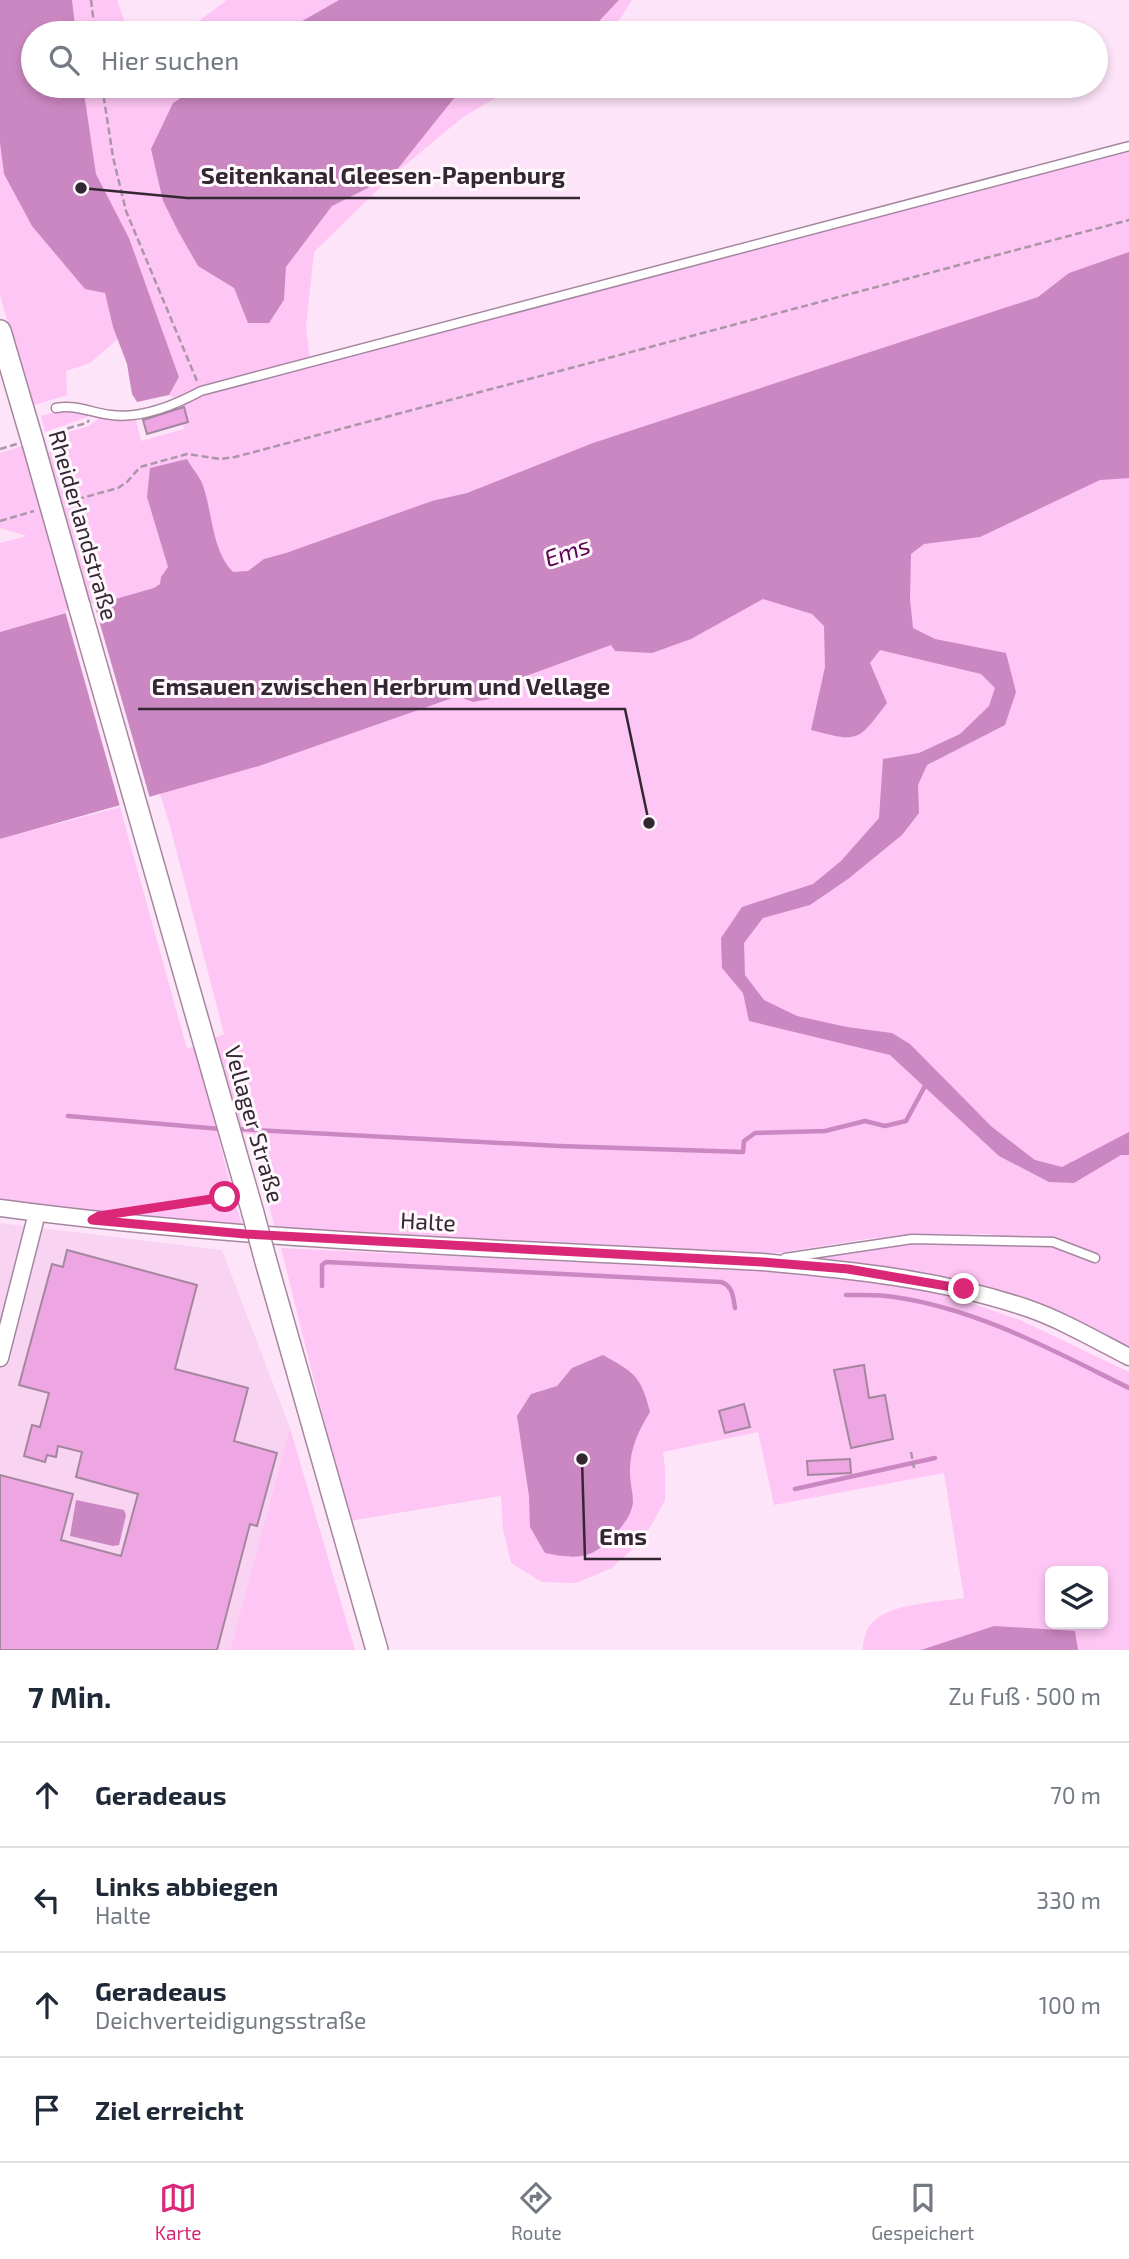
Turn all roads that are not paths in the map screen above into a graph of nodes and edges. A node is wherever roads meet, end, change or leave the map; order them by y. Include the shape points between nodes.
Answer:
1 (1129, 146) edge
2 (0, 331) edge
3 (56, 408) dead end
4 (117, 734) joint
5 (0, 1208) edge
6 (37, 1213) junction
7 (1095, 1258) dead end
8 (762, 1262) junction
9 (1129, 1357) edge
10 (0, 1358) edge
11 (377, 1650) edge

1 - 3 lane via 201,391 180,402 131,415
2 - 4 main road, Rheiderlandstraße, bridge via 28,441
4 - 11 main road, Vellager Straße, bridge via 239,1186 253,1213
5 - 6 street, Halte
6 - 8 street, Halte via 245,1234
6 - 10 street
7 - 8 lane via 1053,1242 912,1240
8 - 9 street, Halte via 848,1269 964,1289 1030,1309

